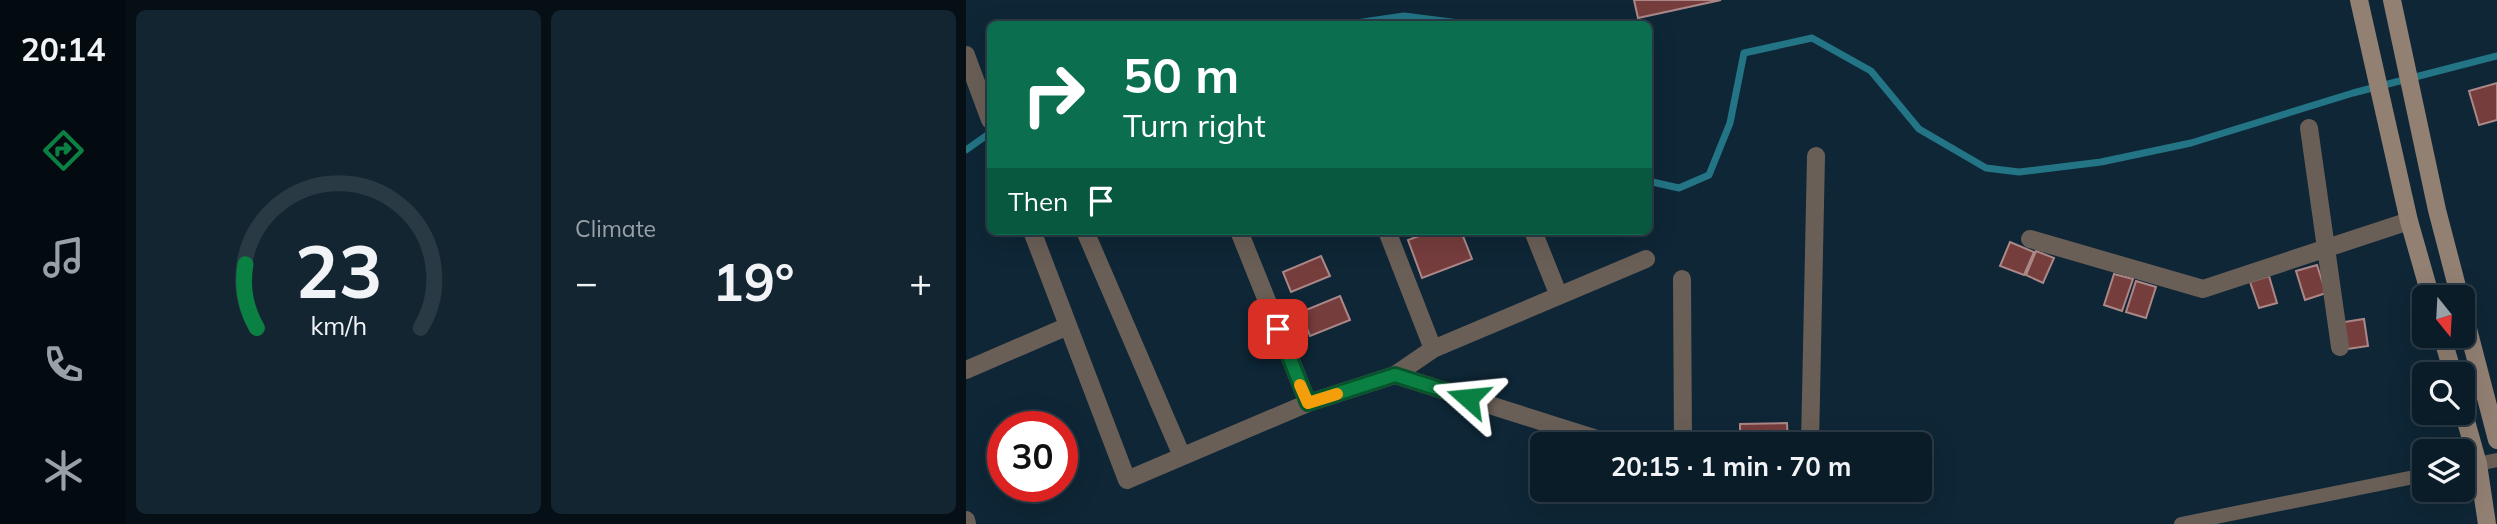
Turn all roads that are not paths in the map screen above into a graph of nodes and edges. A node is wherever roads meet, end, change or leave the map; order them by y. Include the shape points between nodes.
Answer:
1 (2358, 0) edge
2 (2392, 0) edge
3 (966, 55) edge
4 (987, 112) edge
5 (2309, 128) dead end
6 (1816, 156) dead end
7 (2409, 221) junction
8 (1034, 235) edge
9 (1088, 235) edge
10 (1241, 235) edge
11 (1389, 235) edge
12 (1535, 235) edge
13 (2030, 239) dead end
14 (2326, 247) junction
15 (1646, 259) dead end
16 (1682, 279) dead end
17 (2427, 285) edge
18 (2457, 285) edge
19 (1559, 296) junction
20 (1068, 326) junction
21 (2340, 347) dead end
22 (2473, 348) edge
23 (1433, 349) junction
24 (966, 370) edge
25 (1395, 375) junction
26 (1308, 403) junction
27 (1575, 432) edge
28 (1683, 432) edge
29 (1810, 432) edge
30 (2497, 440) edge
31 (1182, 456) junction
32 (2497, 460) edge
33 (2475, 464) edge
34 (2412, 477) edge
35 (2475, 482) edge
36 (2180, 524) edge
37 (2487, 524) edge

1 - 7 street
2 - 18 street
3 - 4 street
5 - 14 street
6 - 29 street
7 - 14 street
7 - 17 street
8 - 20 street
9 - 31 street
10 - 26 street
11 - 23 street
12 - 19 street
13 - 14 street via 2203,289
14 - 21 street
15 - 19 street
16 - 28 street
19 - 23 street
20 - 24 street
20 - 31 street via 1127,480
22 - 30 street
23 - 25 street
25 - 26 street
25 - 27 street
26 - 31 street
32 - 33 lane
34 - 36 lane
35 - 37 street

